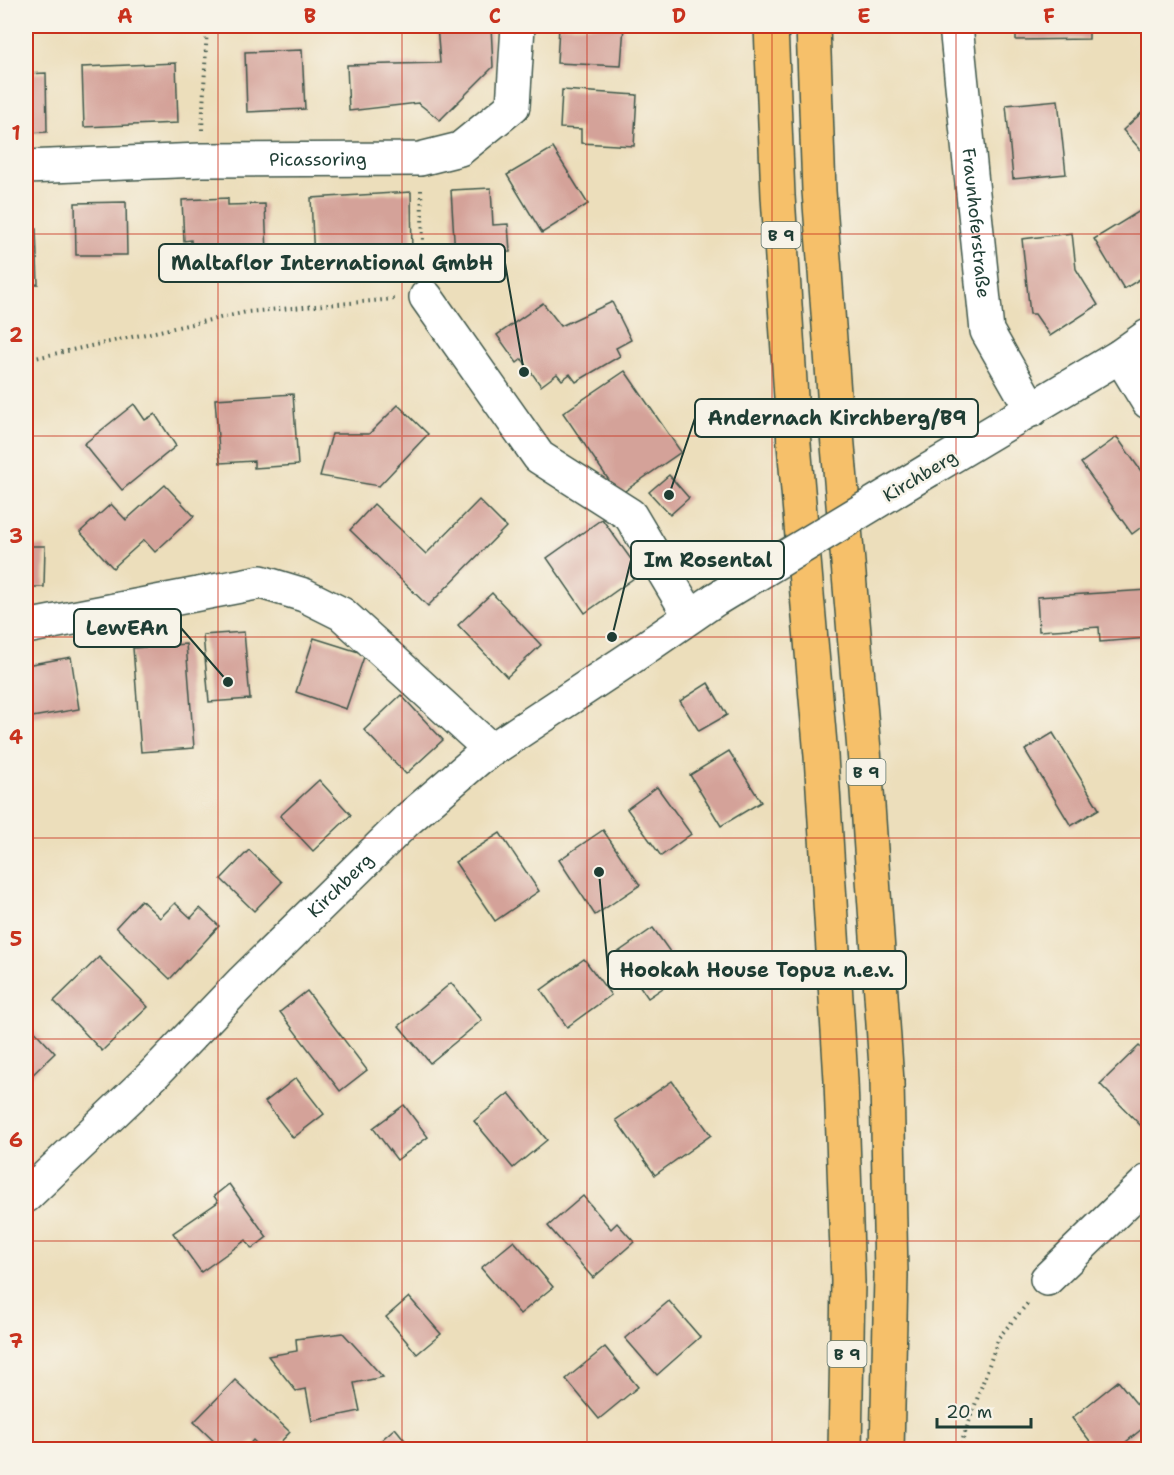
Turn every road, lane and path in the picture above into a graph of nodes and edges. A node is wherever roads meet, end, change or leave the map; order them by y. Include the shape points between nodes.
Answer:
1 (207, 26) edge
2 (518, 26) edge
3 (771, 26) edge
4 (813, 26) edge
5 (956, 26) edge
6 (420, 159) junction
7 (201, 160) junction
8 (26, 167) edge
9 (426, 297) junction
10 (1149, 336) edge
11 (1120, 356) junction
12 (26, 360) edge
13 (1149, 402) edge
14 (1032, 410) junction
15 (703, 608) junction
16 (26, 627) edge
17 (490, 749) junction
18 (1149, 1180) edge
19 (26, 1196) edge
20 (1047, 1279) joint
21 (844, 1449) edge
22 (887, 1449) edge
23 (959, 1449) edge

1 - 7 path
2 - 6 street, Picassoring via 513,106 460,149
3 - 21 highway, B 9 via 794,444 821,756 841,1080 848,1281
4 - 22 highway, B 9 via 819,191 887,1082 891,1275
5 - 14 street, Fraunhoferstraße via 987,331
6 - 7 street, Picassoring
6 - 9 path
7 - 8 street, Picassoring
9 - 12 path via 247,312
9 - 15 street via 539,457 630,514
10 - 11 street, Kirchberg
11 - 13 street
11 - 14 street, Kirchberg
14 - 15 street, Kirchberg, bridge
15 - 17 street, Kirchberg
16 - 17 street via 261,582 342,614
17 - 19 street, Kirchberg via 407,820 153,1075
18 - 20 street
20 - 23 path via 999,1338

